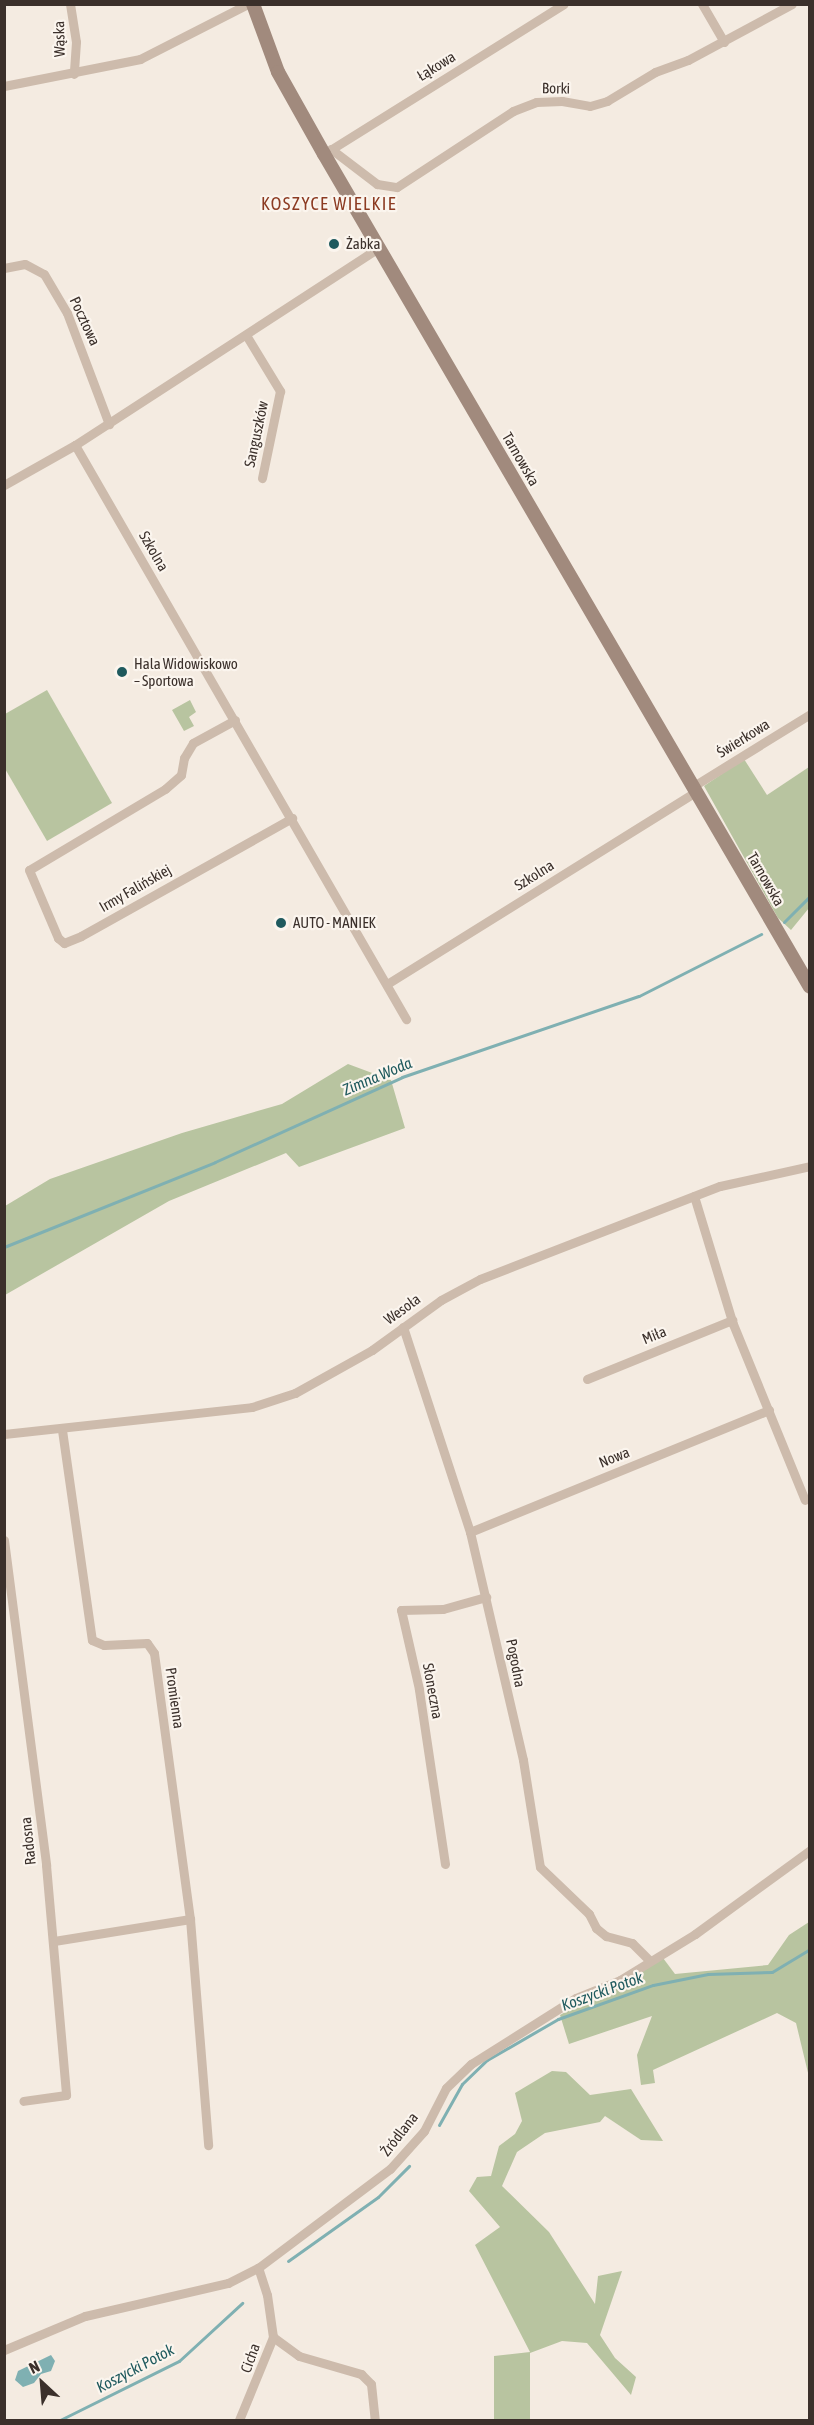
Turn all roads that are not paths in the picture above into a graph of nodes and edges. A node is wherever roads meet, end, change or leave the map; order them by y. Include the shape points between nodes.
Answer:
1 (70, 4) edge
2 (250, 4) edge
3 (564, 4) edge
4 (702, 4) edge
5 (792, 4) edge
6 (724, 42) junction
7 (74, 74) junction
8 (4, 86) edge
9 (327, 151) junction
10 (378, 248) junction
11 (4, 268) edge
12 (246, 335) junction
13 (109, 424) junction
14 (75, 445) junction
15 (262, 478) dead end
16 (4, 484) edge
17 (810, 714) edge
18 (235, 720) junction
19 (694, 789) junction
20 (292, 818) junction
21 (387, 984) junction
22 (810, 987) edge
23 (406, 1019) dead end
24 (810, 1166) edge
25 (694, 1196) junction
26 (732, 1320) junction
27 (403, 1327) junction
28 (586, 1379) dead end
29 (770, 1410) junction
30 (62, 1430) junction
31 (4, 1434) edge
32 (805, 1500) dead end
33 (470, 1532) junction
34 (4, 1540) edge
35 (486, 1597) junction
36 (810, 1850) edge
37 (445, 1864) dead end
38 (190, 1919) junction
39 (54, 1941) junction
40 (649, 1960) junction
41 (23, 2100) dead end
42 (208, 2145) dead end
43 (258, 2268) junction
44 (273, 2337) junction
45 (4, 2350) edge
46 (239, 2421) edge
47 (375, 2421) edge

1 - 7 street, Wąska via 76,42
2 - 7 street via 156,53
2 - 9 street, Tarnowska via 278,72
3 - 9 street, Łąkowa
4 - 6 street
5 - 6 street, Borki
6 - 9 street, Borki via 655,72 607,102 590,106 536,102 513,111 397,187 377,184
7 - 8 street
9 - 10 street, Tarnowska
10 - 12 street
10 - 19 street, Tarnowska
11 - 13 street, Pocztowa via 25,264 44,274 67,313
12 - 13 street
12 - 15 street, Sanguszków via 280,391
13 - 14 street
14 - 16 street
14 - 18 street, Szkolna
17 - 19 street, Świerkowa
18 - 20 street, Szkolna
18 - 20 street, Irmy Falińskiej via 193,743 184,758 181,775 165,789 29,870 58,938 64,943
19 - 21 street, Szkolna
19 - 22 street, Tarnowska
20 - 21 street, Szkolna
21 - 23 street, Szkolna
24 - 25 street, Wesoła via 753,1176
25 - 26 street
25 - 27 street, Wesoła via 480,1279
26 - 28 street, Miła
26 - 29 street
27 - 30 street, Wesoła via 318,1382 252,1407
27 - 33 street, Pogodna
29 - 32 street
29 - 33 street, Nowa
30 - 31 street, Wesoła
30 - 38 street, Promienna via 92,1640 104,1645 147,1643 154,1653
33 - 35 street, Pogodna
34 - 39 street, Radosna
35 - 37 street, Słoneczna via 443,1609 401,1610 419,1689
35 - 40 street, Pogodna via 523,1760 540,1867 589,1914 596,1928 606,1936 632,1943
36 - 40 street, Źródlana via 695,1934
38 - 39 street
38 - 42 street, Promienna
39 - 41 street, Radosna via 66,2095
40 - 43 street, Źródlana via 620,1980 576,1998 471,2064 446,2088 424,2131 390,2169
43 - 44 street, Cicha via 267,2295
43 - 45 street, Źródlana via 228,2283 85,2316
44 - 46 street, Cicha
44 - 47 street via 299,2356 361,2374 371,2384

